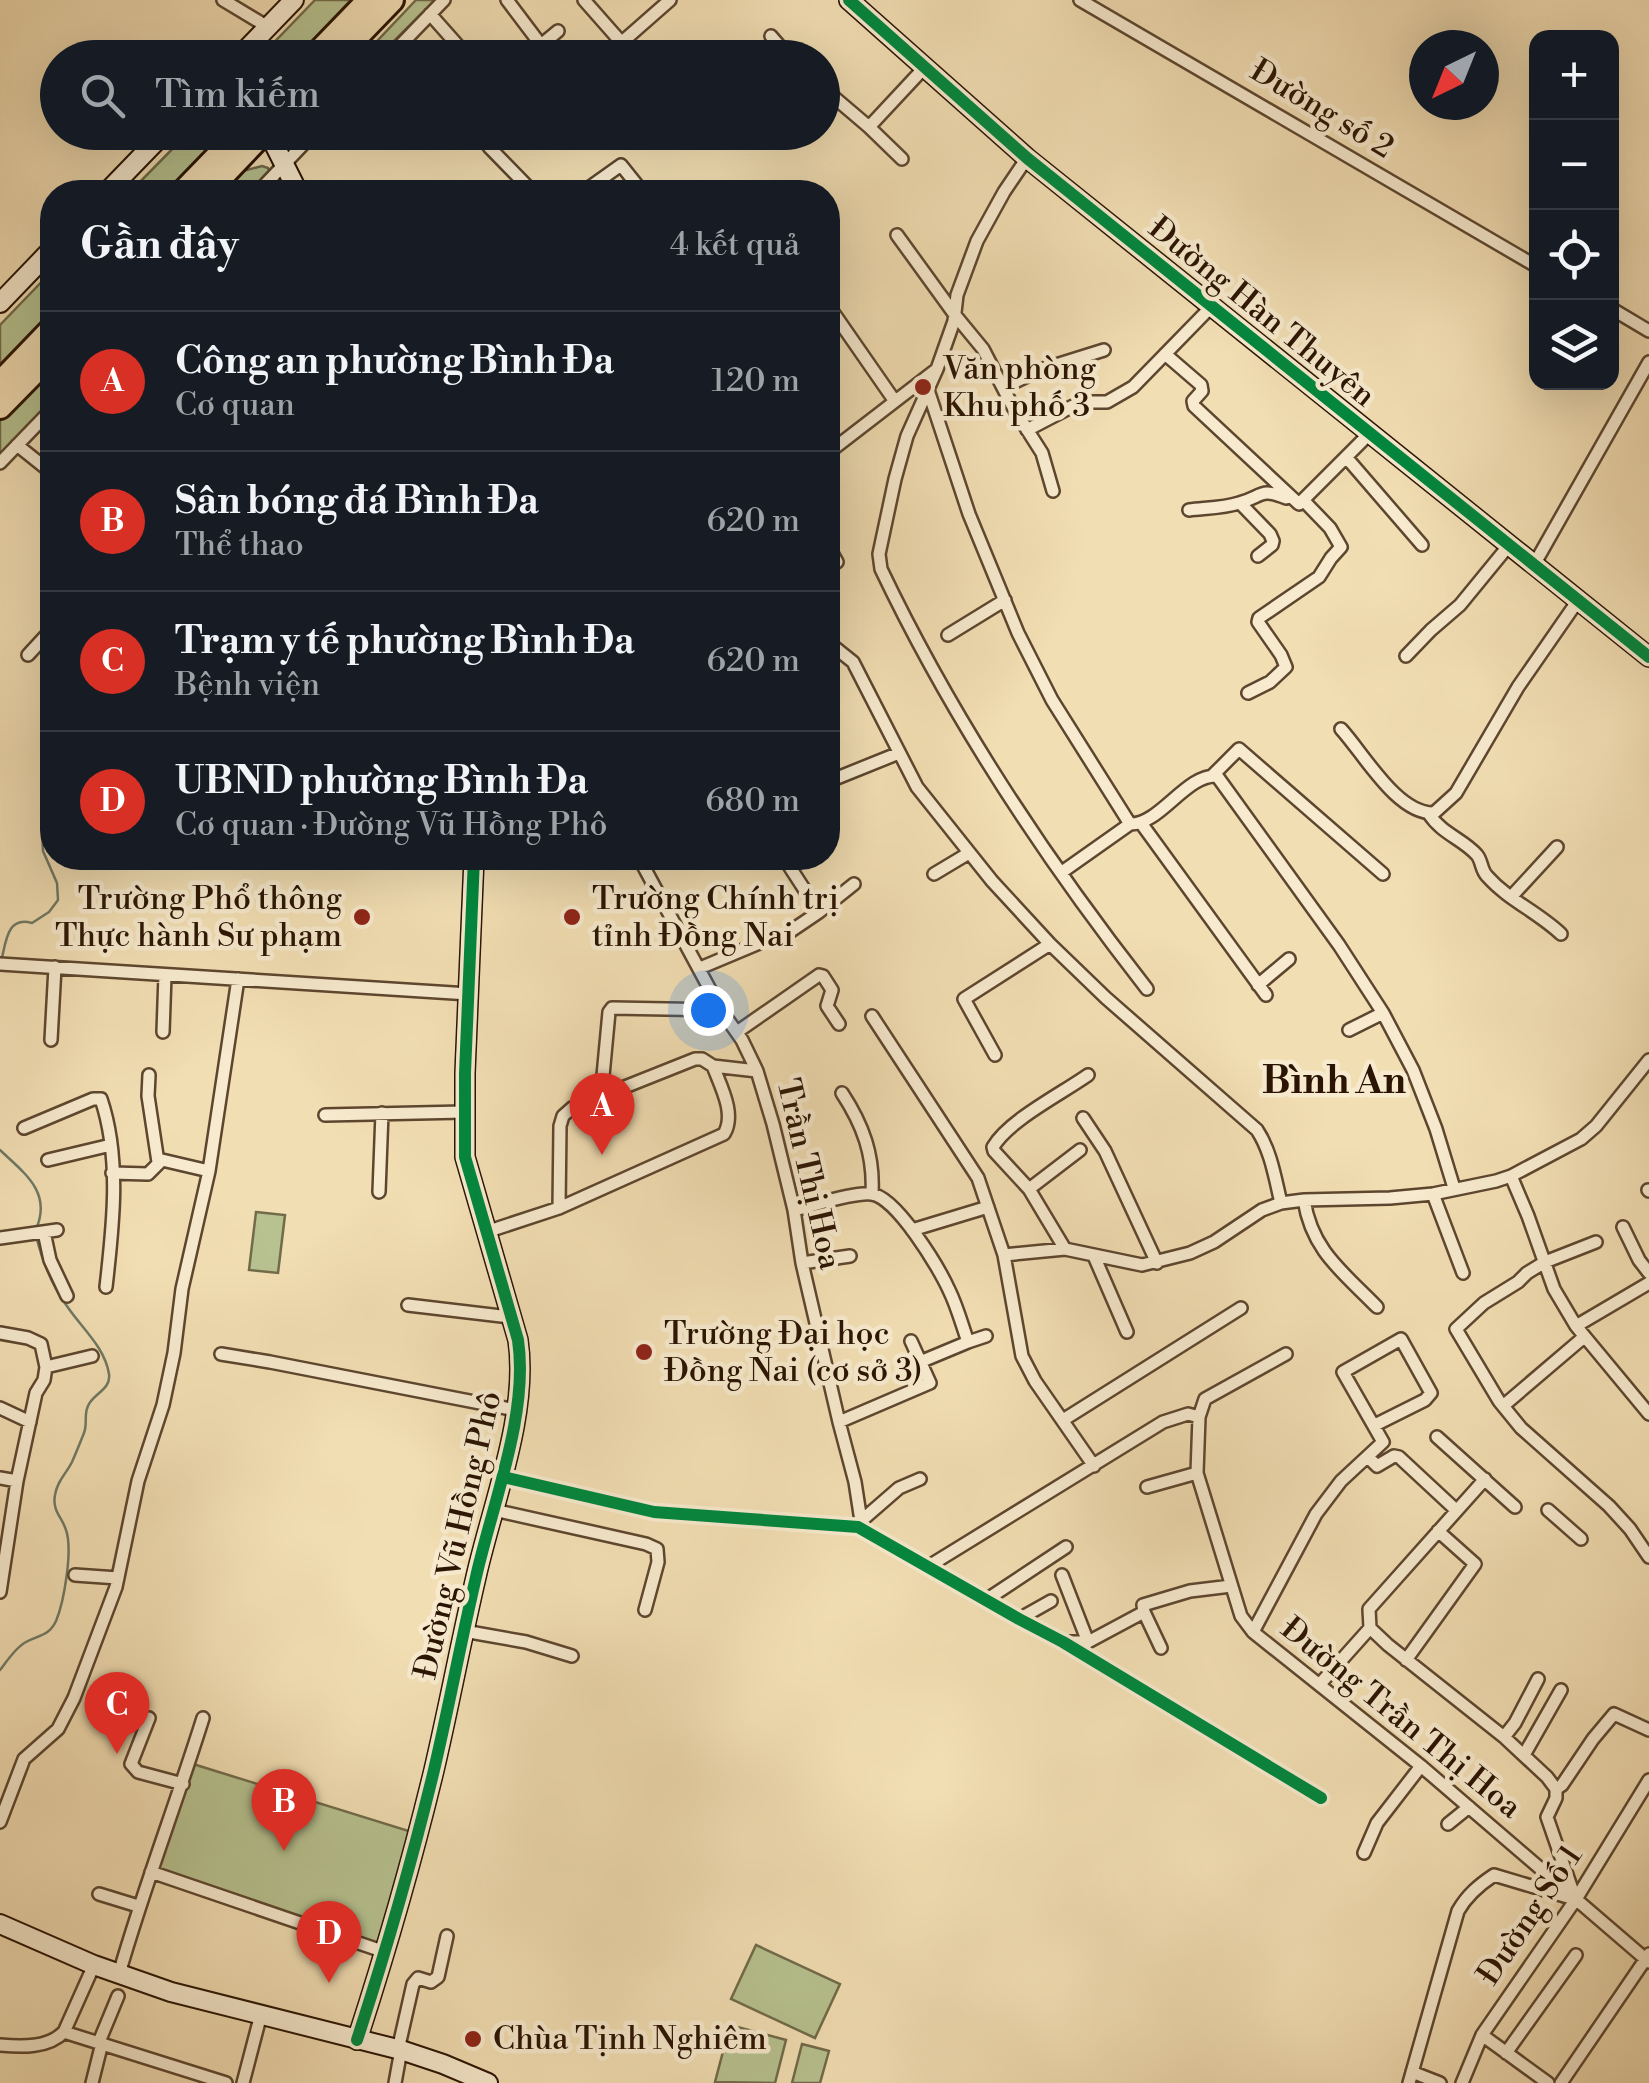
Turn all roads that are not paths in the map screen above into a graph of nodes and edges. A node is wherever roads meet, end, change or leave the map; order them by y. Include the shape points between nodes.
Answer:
1 (222, 0) edge
2 (294, 0) edge
3 (369, 0) edge
4 (392, 0) edge
5 (444, 0) edge
6 (506, 0) edge
7 (670, 0) edge
8 (849, 0) edge
9 (1080, 0) edge
10 (587, 1) edge
11 (430, 14) junction
12 (268, 27) junction
13 (558, 31) dead end
14 (771, 36) dead end
15 (255, 40) edge
16 (331, 40) edge
17 (353, 40) edge
18 (405, 40) edge
19 (452, 40) edge
20 (537, 40) edge
21 (547, 40) edge
22 (619, 40) edge
23 (623, 40) edge
24 (774, 40) edge
25 (924, 68) junction
26 (840, 102) edge
27 (869, 127) junction
28 (149, 150) edge
29 (224, 150) edge
30 (248, 150) edge
31 (276, 150) edge
32 (298, 150) edge
33 (493, 150) edge
34 (1027, 158) junction
35 (902, 160) dead end
36 (284, 165) junction
37 (120, 180) edge
38 (195, 180) edge
39 (219, 180) edge
40 (270, 180) edge
41 (292, 180) edge
42 (522, 180) edge
43 (600, 180) edge
44 (632, 180) edge
45 (897, 234) dead end
46 (40, 262) edge
47 (1529, 262) edge
48 (0, 304) edge
49 (1210, 307) junction
50 (1619, 314) edge
51 (954, 315) junction
52 (840, 323) edge
53 (1649, 331) edge
54 (40, 341) edge
55 (1104, 350) dead end
56 (1165, 354) junction
57 (1649, 362) edge
58 (40, 366) edge
59 (937, 368) junction
60 (0, 383) edge
61 (1004, 387) junction
62 (928, 390) junction
63 (894, 400) junction
64 (0, 407) edge
65 (40, 422) edge
66 (1028, 430) junction
67 (1369, 434) junction
68 (840, 443) edge
69 (18, 445) junction
70 (1346, 457) junction
71 (0, 463) edge
72 (40, 464) edge
73 (1053, 492) dead end
74 (1300, 502) junction
75 (1240, 503) junction
76 (1189, 510) dead end
77 (1510, 544) junction
78 (1422, 545) dead end
79 (1258, 556) dead end
80 (1535, 563) junction
81 (1005, 600) junction
82 (1579, 600) junction
83 (948, 635) dead end
84 (40, 642) edge
85 (842, 652) edge
86 (28, 655) dead end
87 (1406, 656) dead end
88 (1649, 657) edge
89 (1248, 693) dead end
90 (1340, 729) dead end
91 (898, 754) junction
92 (1214, 775) junction
93 (840, 777) edge
94 (1430, 814) junction
95 (1135, 824) junction
96 (1558, 847) dead end
97 (969, 853) junction
98 (474, 870) edge
99 (646, 870) edge
100 (792, 870) edge
101 (1062, 872) junction
102 (934, 874) dead end
103 (1382, 874) dead end
104 (854, 884) dead end
105 (1510, 897) junction
106 (818, 912) junction
107 (1560, 934) dead end
108 (1050, 944) junction
109 (1289, 959) dead end
110 (4, 964) edge
111 (55, 967) junction
112 (700, 968) junction
113 (165, 975) junction
114 (238, 979) junction
115 (1147, 989) dead end
116 (469, 994) junction
117 (721, 1010) junction
118 (1383, 1013) junction
119 (872, 1016) dead end
120 (839, 1024) dead end
121 (1349, 1030) dead end
122 (163, 1032) dead end
123 (737, 1032) junction
124 (51, 1040) dead end
125 (995, 1055) dead end
126 (1649, 1060) edge
127 (713, 1066) junction
128 (757, 1071) junction
129 (1088, 1075) dead end
130 (149, 1076) dead end
131 (842, 1093) dead end
132 (600, 1097) junction
133 (464, 1112) junction
134 (382, 1114) junction
135 (325, 1115) dead end
136 (1082, 1118) dead end
137 (24, 1128) dead end
138 (110, 1144) junction
139 (1080, 1150) dead end
140 (48, 1160) dead end
141 (158, 1162) junction
142 (209, 1172) junction
143 (112, 1173) junction
144 (1511, 1176) junction
145 (1029, 1188) junction
146 (1454, 1188) junction
147 (380, 1192) dead end
148 (872, 1194) junction
149 (1433, 1194) junction
150 (1304, 1200) junction
151 (1282, 1203) junction
152 (988, 1207) junction
153 (559, 1208) junction
154 (794, 1210) junction
155 (1623, 1228) dead end
156 (912, 1230) junction
157 (486, 1232) junction
158 (0, 1238) edge
159 (1596, 1242) dead end
160 (1065, 1249) junction
161 (850, 1256) dead end
162 (1004, 1256) junction
163 (1094, 1256) junction
164 (1545, 1262) junction
165 (1157, 1263) junction
166 (802, 1264) junction
167 (1462, 1272) dead end
168 (1649, 1273) edge
169 (1649, 1283) edge
170 (106, 1287) dead end
171 (67, 1296) dead end
172 (408, 1305) dead end
173 (1378, 1306) dead end
174 (1241, 1308) dead end
175 (510, 1317) junction
176 (1580, 1331) junction
177 (1127, 1332) dead end
178 (0, 1333) edge
179 (986, 1336) dead end
180 (911, 1341) dead end
181 (968, 1342) junction
182 (221, 1354) dead end
183 (1286, 1354) dead end
184 (92, 1356) dead end
185 (920, 1362) junction
186 (46, 1367) junction
187 (1503, 1406) junction
188 (0, 1408) edge
189 (516, 1410) junction
190 (1649, 1414) edge
191 (1199, 1417) junction
192 (1063, 1420) junction
193 (30, 1422) junction
194 (838, 1422) junction
195 (1374, 1425) junction
196 (1437, 1437) dead end
197 (1368, 1457) junction
198 (1094, 1466) junction
199 (1198, 1473) junction
200 (503, 1476) junction
201 (0, 1478) edge
202 (920, 1478) dead end
203 (1484, 1479) junction
204 (17, 1481) junction
205 (1147, 1487) dead end
206 (1515, 1507) dead end
207 (494, 1510) junction
208 (1456, 1510) junction
209 (1548, 1510) dead end
210 (860, 1524) junction
211 (1438, 1531) junction
212 (1581, 1539) dead end
213 (1066, 1547) dead end
214 (1649, 1556) edge
215 (928, 1566) junction
216 (75, 1575) dead end
217 (1062, 1575) dead end
218 (118, 1578) junction
219 (1231, 1586) junction
220 (0, 1592) edge
221 (986, 1600) junction
222 (1051, 1601) dead end
223 (645, 1610) dead end
224 (1144, 1612) junction
225 (1019, 1619) junction
226 (1370, 1628) junction
227 (464, 1631) junction
228 (1253, 1632) junction
229 (1063, 1642) junction
230 (1088, 1642) junction
231 (1161, 1648) dead end
232 (572, 1656) dead end
233 (1406, 1660) junction
234 (1538, 1678) dead end
235 (1320, 1684) junction
236 (1561, 1690) dead end
237 (149, 1718) dead end
238 (203, 1718) dead end
239 (1649, 1730) edge
240 (1504, 1737) junction
241 (1524, 1755) junction
242 (1421, 1766) junction
243 (1649, 1780) edge
244 (182, 1784) junction
245 (1556, 1789) junction
246 (1321, 1798) dead end
247 (1469, 1807) junction
248 (0, 1822) edge
249 (1448, 1824) dead end
250 (1364, 1853) dead end
251 (151, 1872) junction
252 (98, 1894) dead end
253 (1576, 1899) junction
254 (138, 1906) junction
255 (0, 1924) edge
256 (447, 1936) dead end
257 (386, 1952) junction
258 (1576, 1955) dead end
259 (1648, 1958) edge
260 (94, 1965) junction
261 (119, 1974) junction
262 (118, 1996) dead end
263 (260, 2014) junction
264 (64, 2032) junction
265 (1482, 2036) junction
266 (357, 2040) junction
267 (100, 2043) junction
268 (0, 2046) edge
269 (400, 2050) junction
270 (1506, 2053) junction
271 (1410, 2077) edge
272 (212, 2081) edge
273 (92, 2083) edge
274 (226, 2083) edge
275 (243, 2083) edge
276 (395, 2083) edge
277 (488, 2083) edge
278 (1440, 2083) edge
279 (1462, 2083) edge
280 (1548, 2083) edge
281 (1561, 2083) edge

1 - 12 street
2 - 12 street
3 - 16 highway
4 - 17 highway
5 - 11 street
6 - 20 street
7 - 23 street
8 - 25 street, Đường Hàn Thuyên
9 - 47 street, Đường số 2
10 - 22 street
11 - 18 street
11 - 19 street
12 - 15 street
13 - 21 street
14 - 24 street
25 - 27 street
25 - 34 street, Đường Hàn Thuyên
26 - 27 street
27 - 35 street
28 - 37 street
29 - 38 highway
30 - 39 highway
31 - 36 street
32 - 36 street
33 - 42 street
34 - 49 street, Đường Hàn Thuyên
34 - 51 street via 977,241
36 - 40 street
36 - 41 street
43 - 44 street via 622,165
45 - 51 street
46 - 48 street
49 - 56 street
49 - 67 street, Đường Hàn Thuyên
50 - 53 street
51 - 59 street
51 - 61 street
52 - 63 street
54 - 60 highway
55 - 61 street
56 - 66 street via 1119,396 1073,406
56 - 74 street via 1201,385 1194,406
57 - 80 street
58 - 64 highway
59 - 62 street
59 - 63 street
61 - 66 street
62 - 81 street
62 - 101 street via 894,478 881,570 964,724
63 - 68 street
65 - 69 street
66 - 73 street
67 - 70 street
67 - 77 street, Đường Hàn Thuyên
69 - 71 street
69 - 72 street
70 - 74 street
70 - 78 street
74 - 75 street via 1271,492
74 - 89 street via 1342,547 1319,578 1259,618 1286,667
75 - 76 street
75 - 79 street via 1273,540
77 - 80 street, Đường Hàn Thuyên
77 - 87 street
80 - 82 street, Đường Hàn Thuyên
81 - 83 street
81 - 95 street via 1052,700
82 - 88 street, Đường Hàn Thuyên
82 - 94 street via 1456,794
84 - 86 street
85 - 91 street via 872,696
90 - 94 street via 1398,798
91 - 93 street
91 - 97 street
92 - 95 street
92 - 103 street via 1239,749
92 - 118 street
94 - 105 street
95 - 101 street
95 - 109 street via 1262,990
96 - 105 street
97 - 102 street
97 - 108 street
98 - 116 street, Đường Vũ Hồng Phô
99 - 112 street, Trần Thị Hoa
100 - 106 street
101 - 115 street
104 - 106 street
105 - 107 street
106 - 112 street via 785,935
108 - 125 street via 964,999
108 - 151 street via 1257,1130
110 - 111 street
111 - 113 street
111 - 124 street
112 - 117 street, Trần Thị Hoa
113 - 114 street
113 - 122 street
114 - 116 street
114 - 142 street
116 - 133 street, Đường Vũ Hồng Phô
117 - 123 street, Trần Thị Hoa
117 - 132 street via 612,1008
118 - 121 street
118 - 146 street via 1436,1129
119 - 152 street via 978,1178
120 - 123 street via 827,1006 832,990 819,975
123 - 128 street, Trần Thị Hoa
126 - 144 street via 1581,1139
127 - 128 street
127 - 132 street via 695,1059
127 - 153 street via 730,1120 724,1134
128 - 154 street, Trần Thị Hoa
129 - 145 street via 993,1144
130 - 141 street
131 - 148 street via 870,1150
132 - 153 street via 563,1116
133 - 134 street
133 - 157 street, Đường Vũ Hồng Phô via 465,1156
134 - 135 street
134 - 147 street
136 - 165 street via 1105,1150
137 - 138 street via 99,1098
138 - 140 street
138 - 143 street
139 - 145 street
141 - 142 street
141 - 143 street via 148,1174
142 - 218 street via 163,1405
143 - 170 street
144 - 146 street
144 - 164 street
145 - 160 street
146 - 149 street
148 - 154 street
148 - 156 street
149 - 150 street
149 - 167 street
150 - 151 street
150 - 173 street via 1322,1252
151 - 165 street via 1207,1246
152 - 156 street
152 - 162 street
153 - 157 street
154 - 166 street, Trần Thị Hoa
155 - 168 street
156 - 181 street via 950,1291
157 - 175 street, Đường Vũ Hồng Phô
158 - 171 street via 51,1231 50,1260
159 - 164 street
160 - 162 street
160 - 163 street
161 - 166 street
162 - 192 street via 1022,1356
163 - 165 street
163 - 177 street
164 - 176 street
164 - 187 street via 1456,1329
166 - 194 street, Trần Thị Hoa
169 - 176 street
172 - 175 street
174 - 192 street
175 - 189 street, Đường Vũ Hồng Phô via 521,1362
176 - 187 street
176 - 190 street
178 - 186 street via 41,1344
179 - 181 street
180 - 185 street
181 - 185 street
182 - 189 street
183 - 191 street via 1205,1399
184 - 186 street
185 - 194 street via 930,1383
186 - 193 street
187 - 214 street via 1609,1506
188 - 193 street
189 - 200 street, Đường Vũ Hồng Phô
191 - 198 street via 1163,1422
191 - 199 street, Đường Trần Thị Hoa
192 - 198 street
193 - 204 street
194 - 210 street, Trần Thị Hoa
195 - 195 street via 1431,1393 1401,1339 1343,1372
195 - 197 street via 1383,1442
196 - 203 street
197 - 208 street via 1377,1466 1399,1457
197 - 228 street via 1316,1514
198 - 215 street
199 - 205 street
199 - 219 street, Đường Trần Thị Hoa
200 - 207 street, Đường Vũ Hồng Phô
200 - 210 street via 654,1512
201 - 204 street
202 - 210 street
203 - 206 street
203 - 208 street
204 - 220 street
207 - 223 street via 657,1550
207 - 227 street, Đường Vũ Hồng Phô
208 - 211 street
209 - 212 street
210 - 215 street
211 - 226 street via 1369,1609
211 - 233 street via 1476,1564
213 - 221 street
215 - 221 street
216 - 218 street
217 - 230 street
218 - 248 street via 74,1698 58,1729 24,1759
219 - 224 street via 1142,1605
219 - 228 street, Đường Trần Thị Hoa
221 - 225 street
222 - 225 street
224 - 230 street
224 - 231 street
225 - 229 street
226 - 233 street
226 - 235 street
227 - 232 street
227 - 257 street, Đường Vũ Hồng Phô
228 - 235 street, Đường Trần Thị Hoa
229 - 230 street
229 - 246 street
233 - 240 street
234 - 240 street
235 - 242 street, Đường Trần Thị Hoa
236 - 241 street
237 - 244 street via 132,1768
238 - 244 street
239 - 245 street via 1614,1714
240 - 241 street
241 - 245 street
242 - 247 street, Đường Trần Thị Hoa
242 - 250 street
243 - 253 street, Đường Số 1
244 - 251 street
245 - 253 street via 1546,1817
247 - 249 street
247 - 253 street, Đường Trần Thị Hoa
251 - 254 street
251 - 257 street
252 - 254 street
253 - 259 street, Đường Trần Thị Hoa
253 - 265 street, Đường Số 1
253 - 271 street via 1494,1875 1464,1900
254 - 261 street
255 - 260 street
256 - 269 street via 438,1977 414,1984
257 - 266 street, Đường Vũ Hồng Phô
258 - 270 street
259 - 281 street
260 - 261 street
260 - 264 street
261 - 263 street
262 - 267 street
263 - 266 street
263 - 275 street
264 - 267 street
264 - 268 street via 43,2044
265 - 270 street
265 - 279 street, Đường Số 1
266 - 269 street
267 - 272 street
267 - 273 street
269 - 276 street
269 - 277 street
270 - 280 street
271 - 278 street
272 - 274 street

